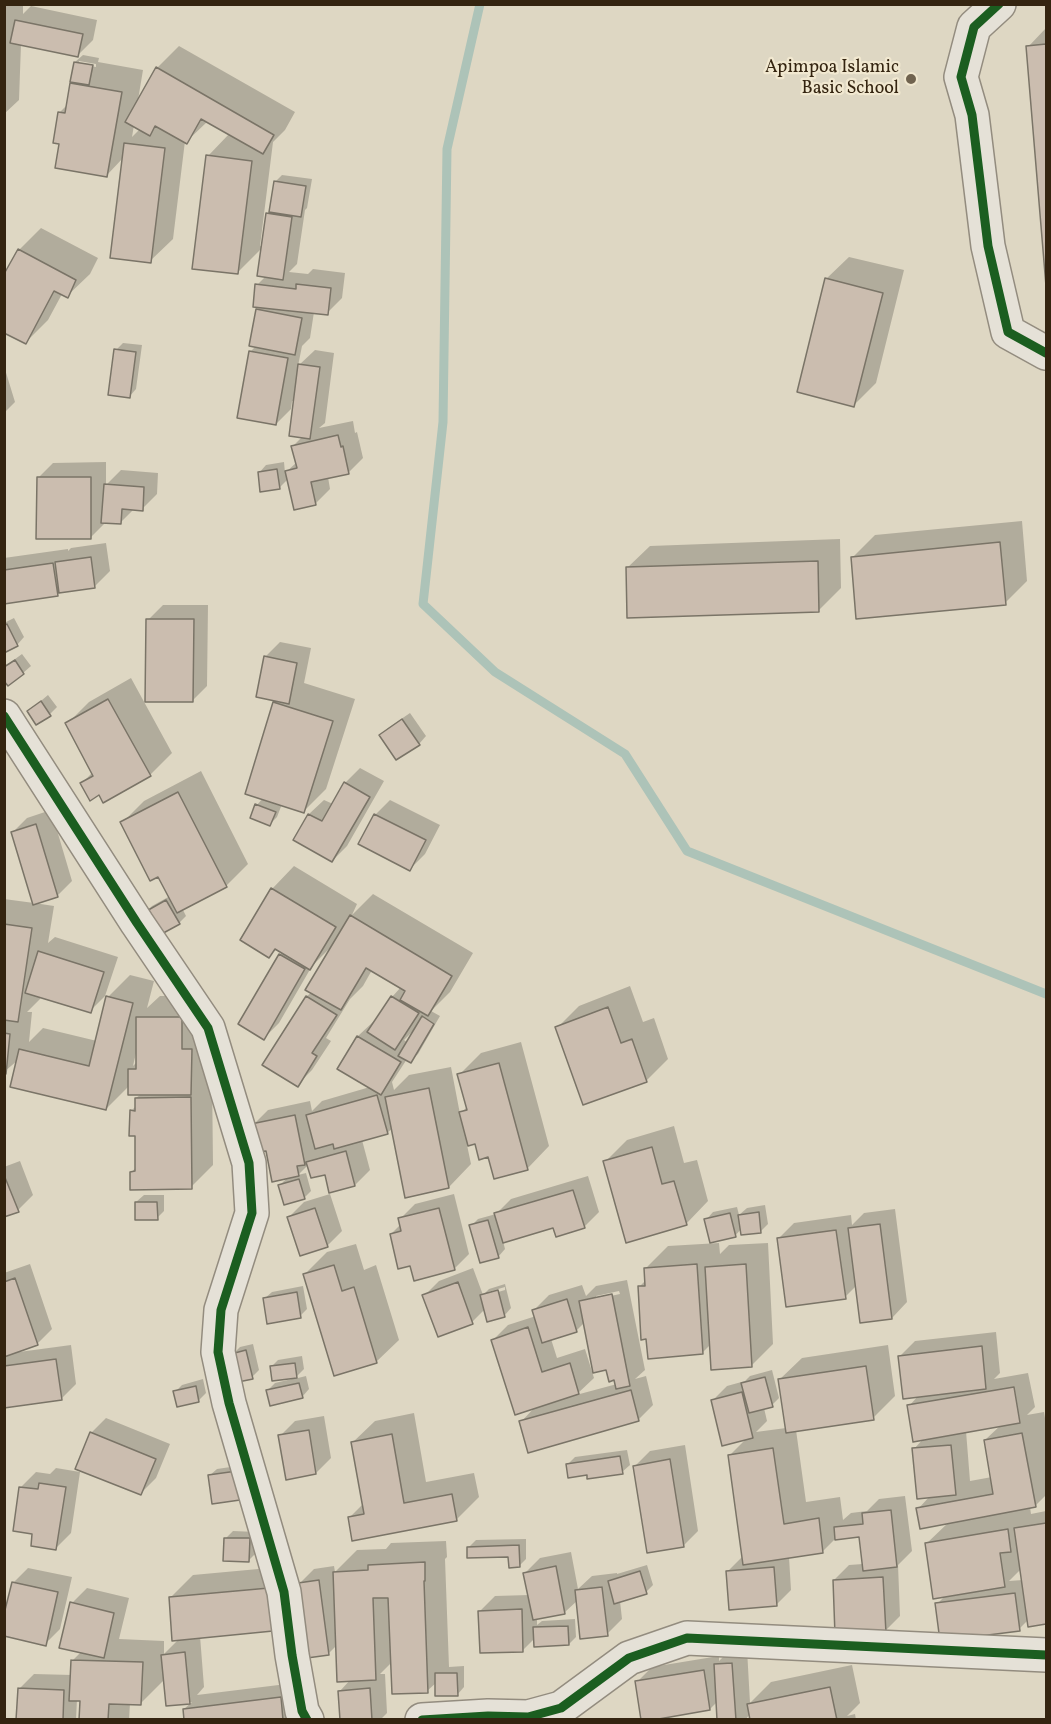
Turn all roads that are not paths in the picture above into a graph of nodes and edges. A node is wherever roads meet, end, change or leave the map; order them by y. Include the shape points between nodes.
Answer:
1 (999, 4) edge
2 (1047, 353) edge
3 (4, 716) edge
4 (1047, 1655) edge
5 (307, 1719) edge
6 (422, 1719) edge

1 - 2 street via 974,27 961,77 972,115 988,246 1008,332
3 - 5 street via 207,1028 249,1163 252,1213 221,1310 218,1352 284,1592 302,1711
4 - 6 street via 687,1638 629,1659 561,1708 528,1717

